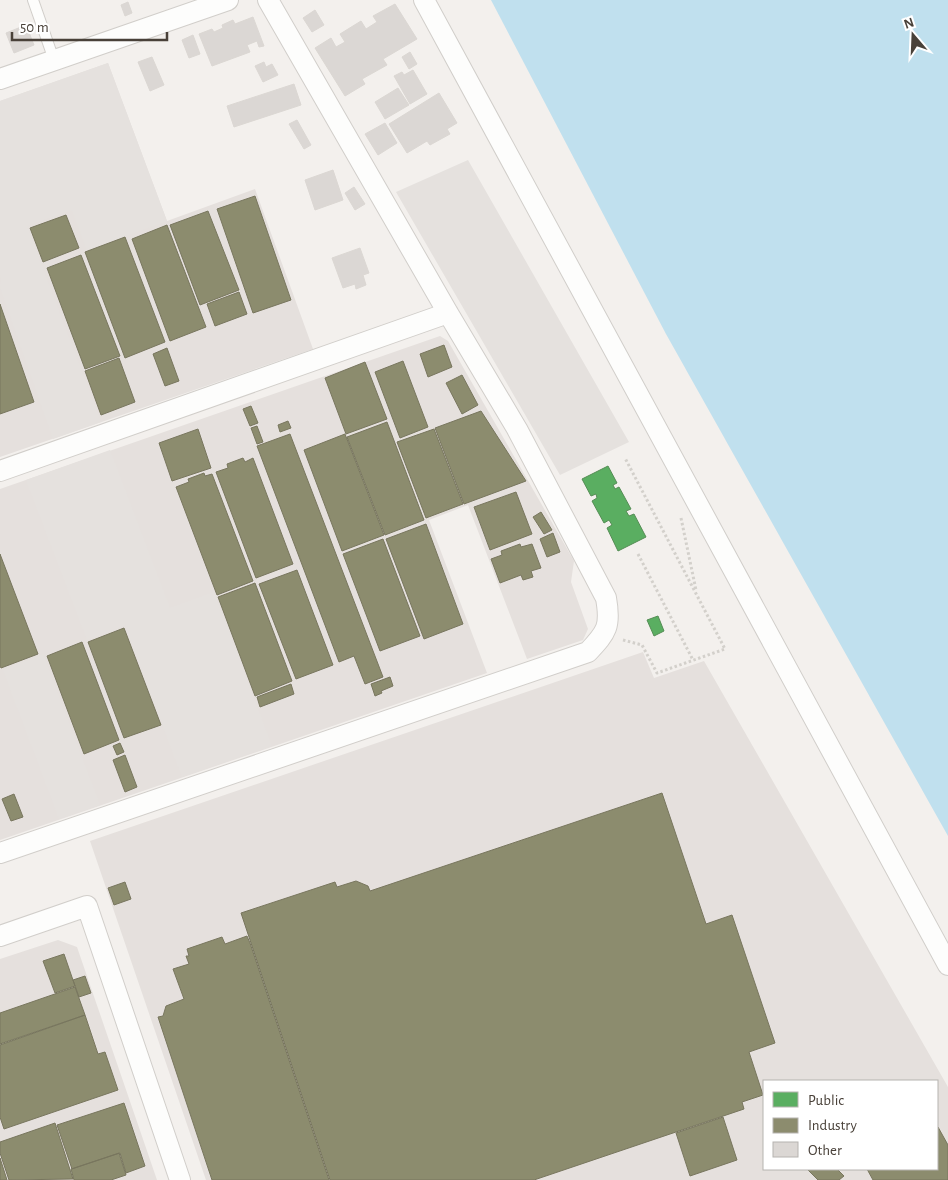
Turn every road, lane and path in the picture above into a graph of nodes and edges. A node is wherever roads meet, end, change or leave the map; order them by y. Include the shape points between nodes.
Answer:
1 (33, 0) edge
2 (228, 0) edge
3 (268, 0) edge
4 (424, 0) edge
5 (54, 60) junction
6 (0, 79) edge
7 (448, 313) junction
8 (625, 458) dead end
9 (0, 471) edge
10 (679, 509) dead end
11 (638, 554) dead end
12 (697, 596) junction
13 (604, 636) junction
14 (694, 660) junction
15 (0, 853) edge
16 (0, 936) edge
17 (948, 965) edge
18 (180, 1180) edge

1 - 5 lane
2 - 5 street
3 - 7 street
4 - 17 street
5 - 6 street
7 - 9 street
7 - 13 street via 517,429 606,598 610,617
8 - 12 path
10 - 12 path
11 - 14 path
12 - 14 path via 725,649
13 - 14 path via 642,645 657,673
13 - 15 street via 588,652
16 - 18 street via 87,906

